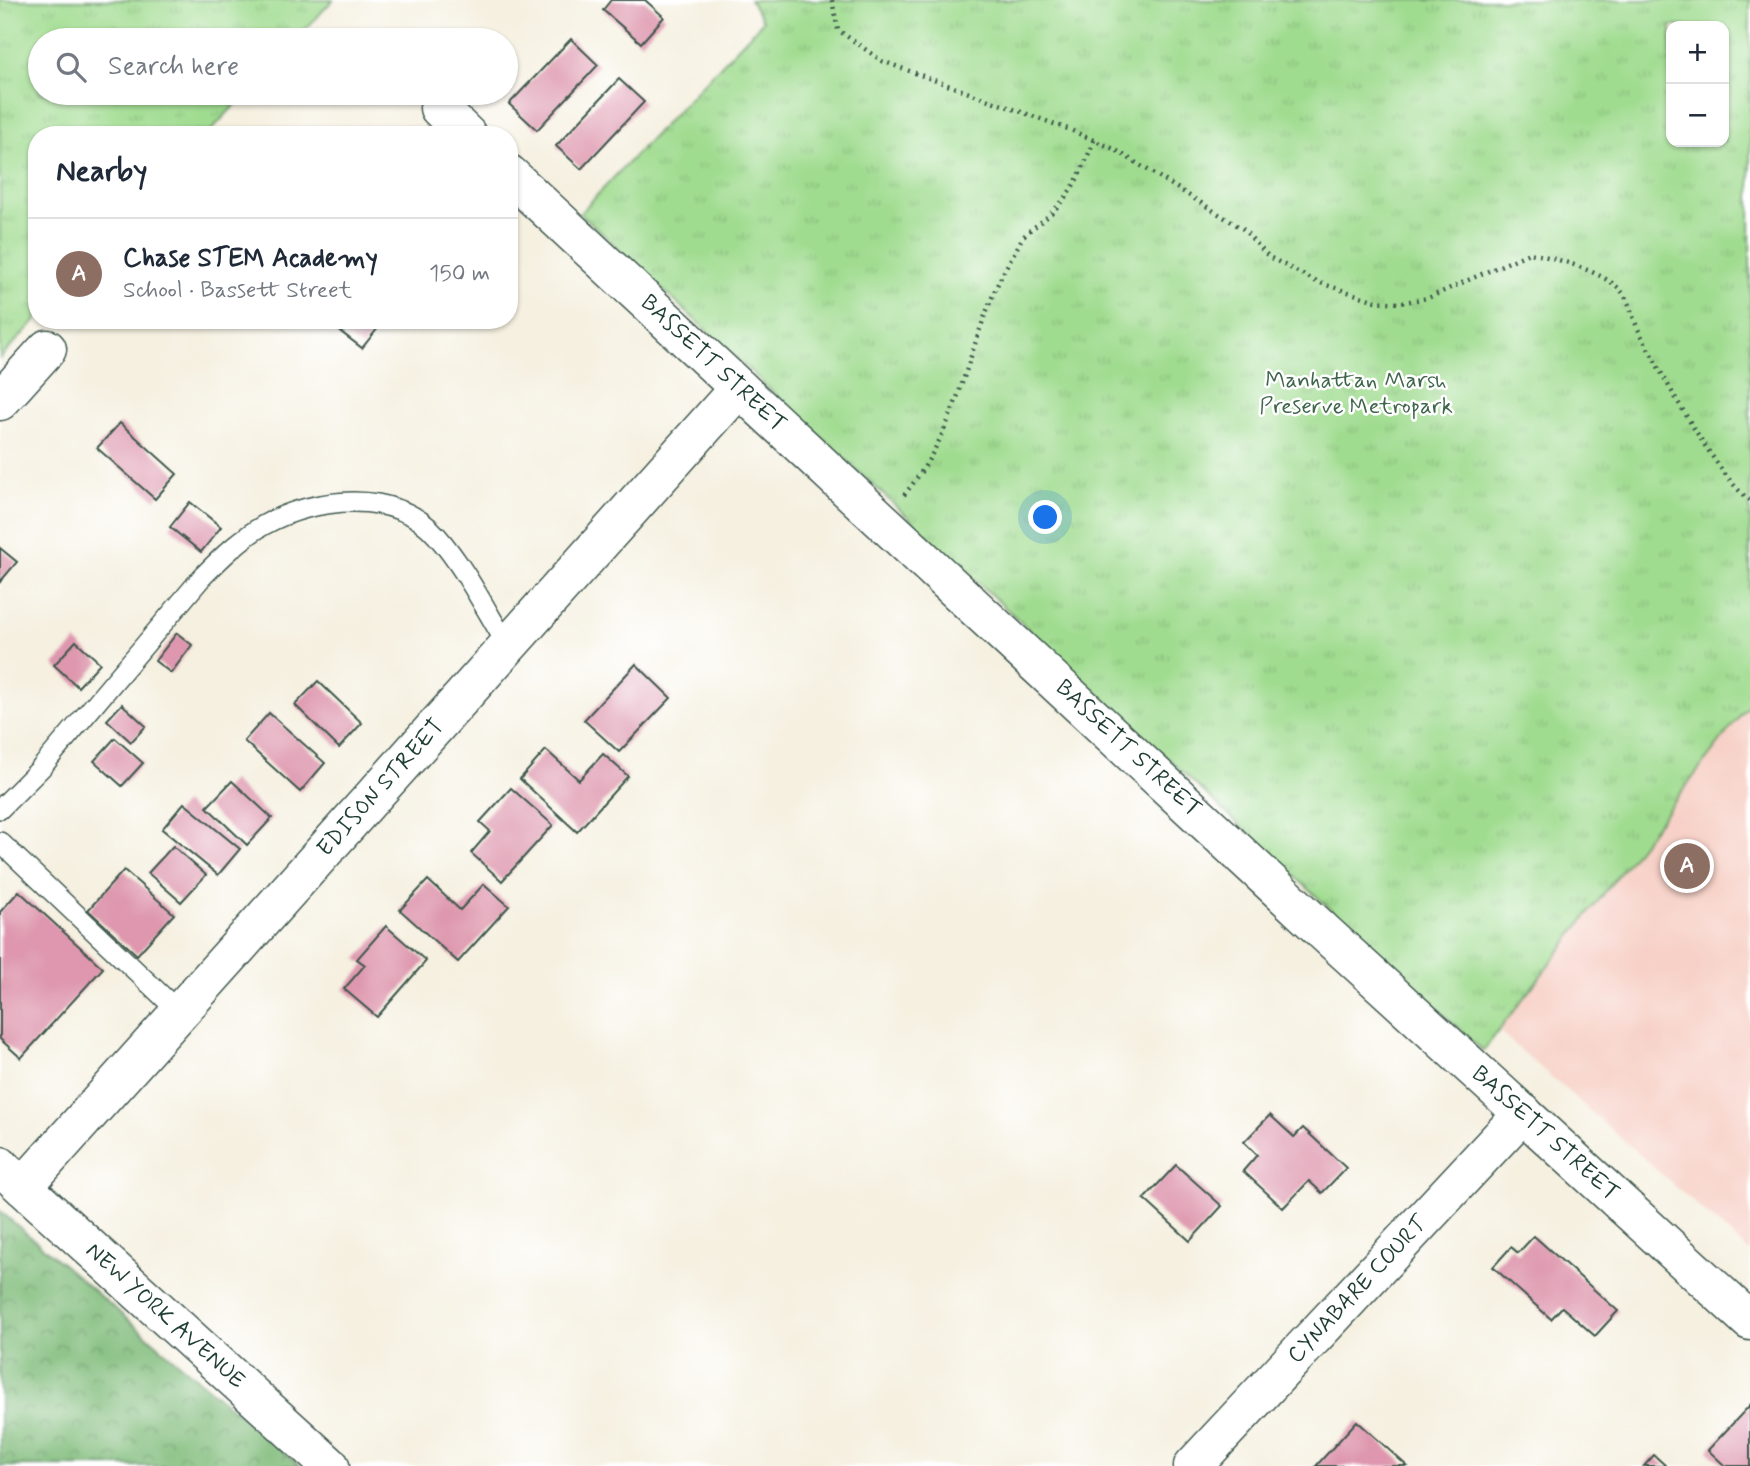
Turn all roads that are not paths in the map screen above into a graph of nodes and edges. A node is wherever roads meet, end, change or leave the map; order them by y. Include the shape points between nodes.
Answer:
1 (439, 108) dead end
2 (458, 126) edge
3 (518, 182) edge
4 (47, 349) dead end
5 (739, 388) junction
6 (0, 401) edge
7 (509, 648) junction
8 (0, 809) edge
9 (0, 842) edge
10 (178, 1011) junction
11 (1523, 1113) junction
12 (11, 1176) edge
13 (1750, 1321) edge
14 (330, 1466) edge
15 (1193, 1466) edge

1 - 2 street
3 - 5 street, BASSETT STREET
4 - 6 street
5 - 7 street, EDISON STREET
5 - 11 street, BASSETT STREET
7 - 8 lane via 436,534 407,514 375,503 338,502 298,512 264,525 202,576 41,768
7 - 10 street, EDISON STREET
9 - 10 lane
10 - 12 street, EDISON STREET
11 - 13 street, BASSETT STREET
11 - 15 street, CYNABARE COURT
12 - 14 street, NEW YORK AVENUE

